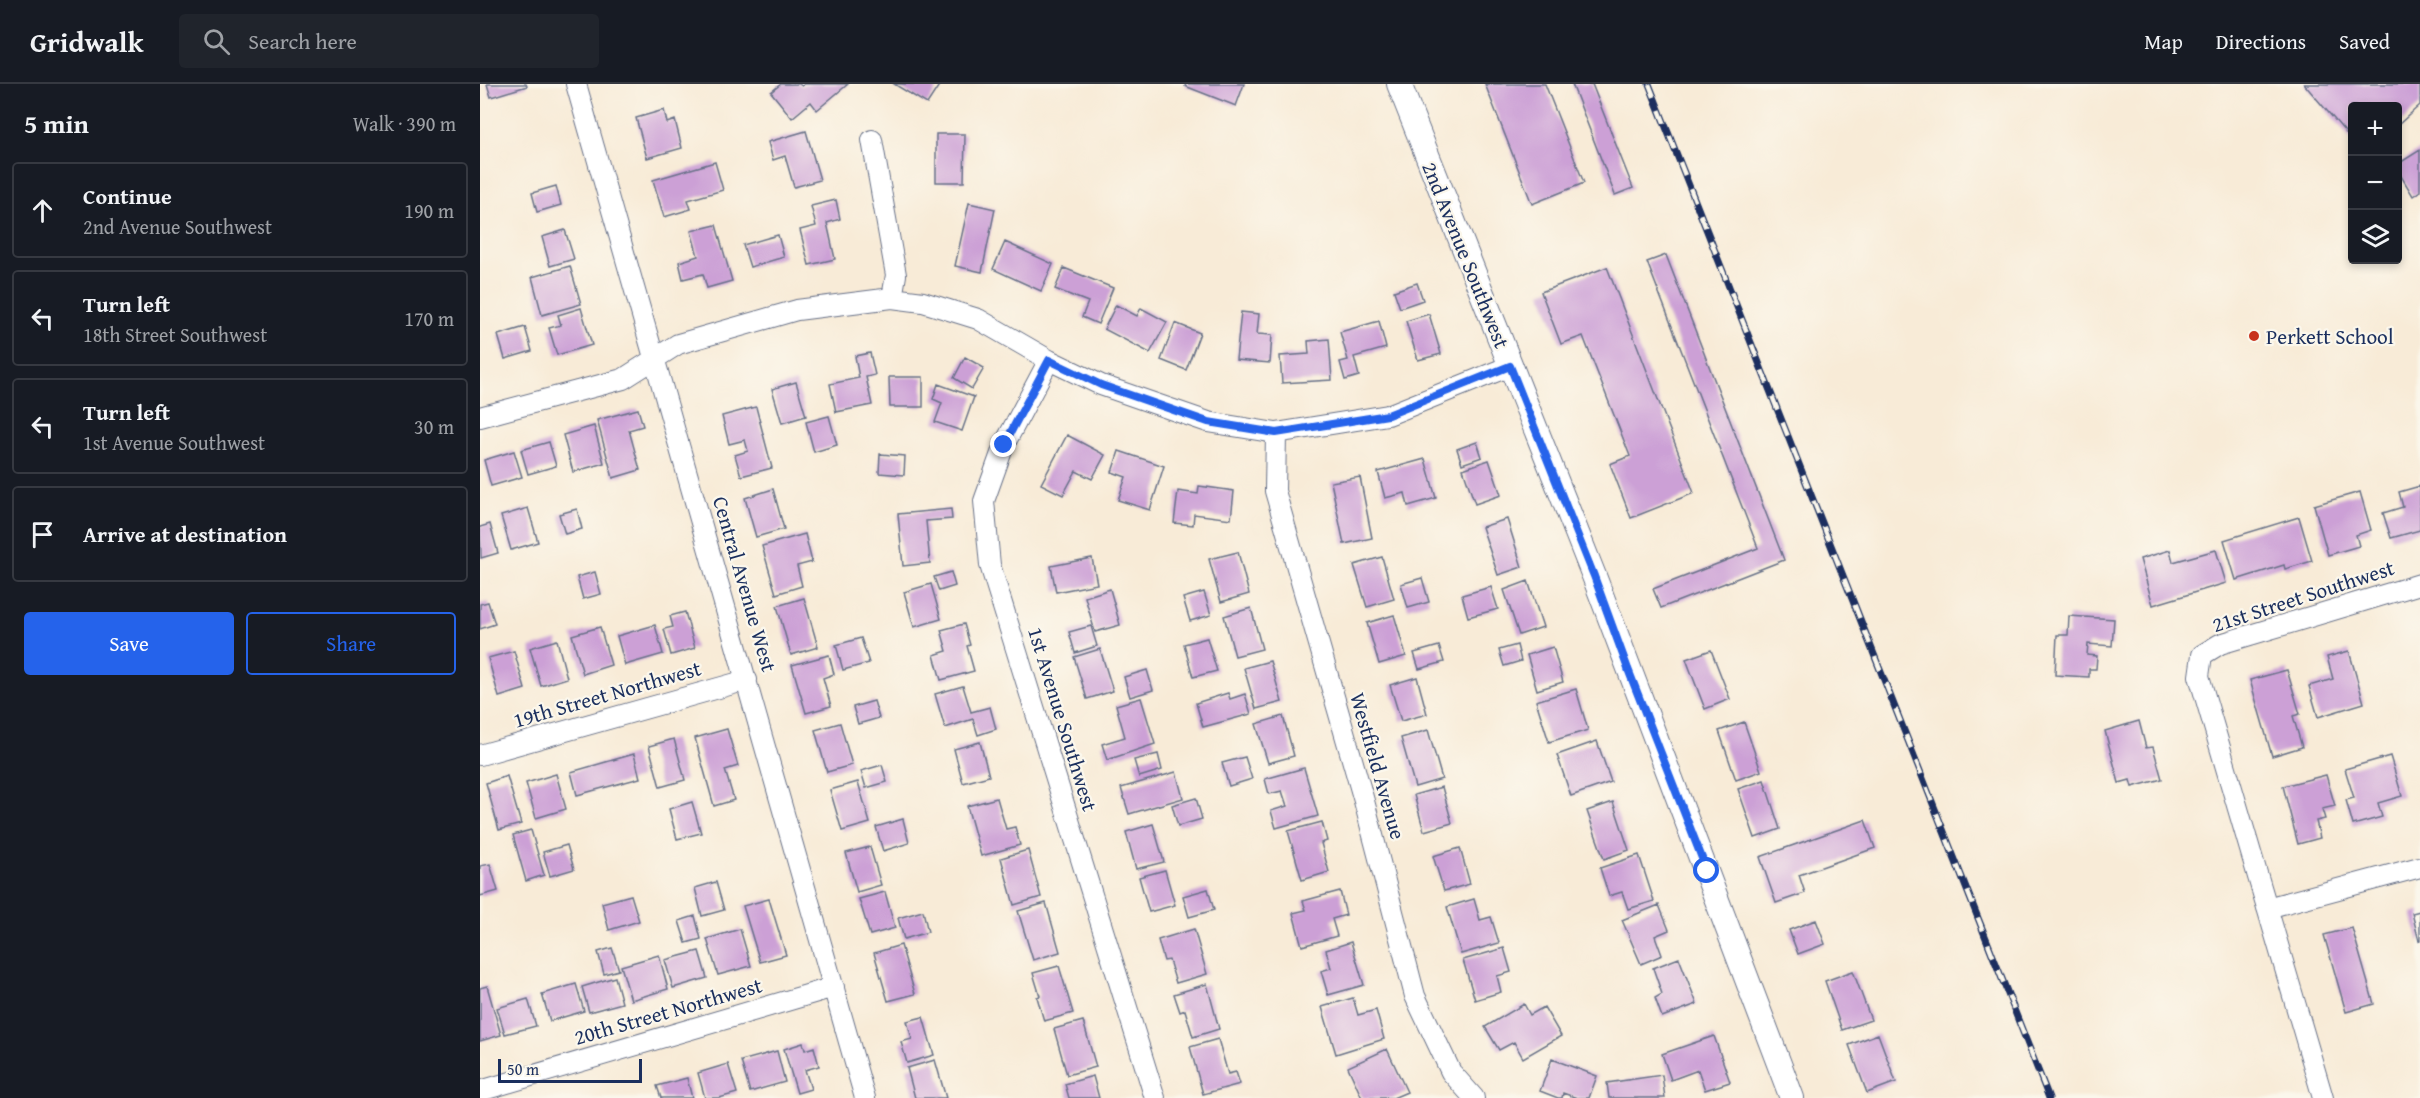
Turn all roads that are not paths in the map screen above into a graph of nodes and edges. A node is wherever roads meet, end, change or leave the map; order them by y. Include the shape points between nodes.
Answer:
1 (576, 84) edge
2 (1399, 84) edge
3 (872, 140) dead end
4 (892, 298) junction
5 (655, 357) junction
6 (1049, 360) junction
7 (1510, 366) junction
8 (480, 417) edge
9 (1276, 433) junction
10 (2420, 584) edge
11 (747, 680) junction
12 (480, 755) edge
13 (2420, 867) edge
14 (2267, 908) junction
15 (834, 987) junction
16 (480, 1091) edge
17 (865, 1098) edge
18 (1155, 1098) edge
19 (1474, 1098) edge
20 (1792, 1098) edge
21 (2323, 1098) edge

1 - 5 street, Central Avenue West
2 - 7 street, 2nd Avenue Southwest
3 - 4 street via 896,275
4 - 5 street via 797,310 678,344
4 - 6 street via 923,302 978,319
5 - 8 street via 623,379
5 - 11 street, Central Avenue West
6 - 9 street via 1101,385 1208,422
6 - 18 street, 1st Avenue Southwest via 1004,445 984,501 990,565
7 - 9 street via 1388,415
7 - 20 street, 2nd Avenue Southwest via 1686,814
9 - 19 street, Westfield Avenue via 1275,491 1415,996 1451,1072
10 - 14 street, 21st Street Southwest via 2220,644 2202,655 2199,676
11 - 12 street, 19th Street Northwest
11 - 15 street, Central Avenue West
13 - 14 street
14 - 21 street
15 - 16 street, 20th Street Northwest
15 - 17 street, Central Avenue West

